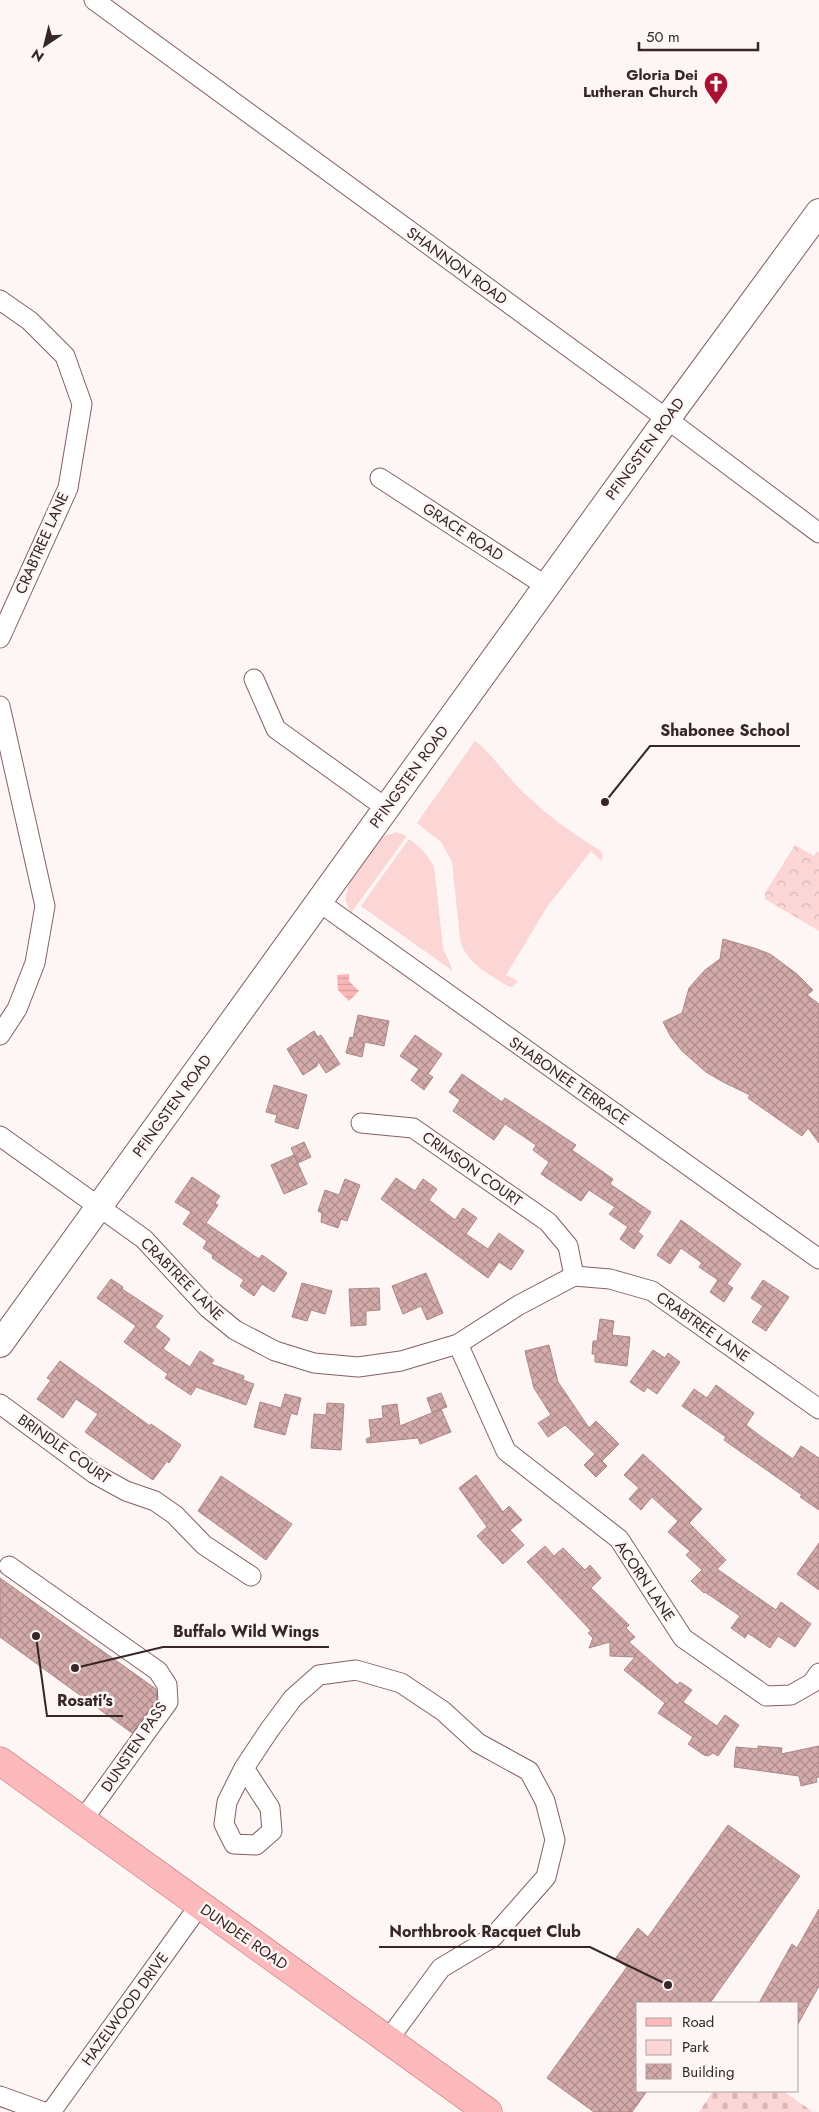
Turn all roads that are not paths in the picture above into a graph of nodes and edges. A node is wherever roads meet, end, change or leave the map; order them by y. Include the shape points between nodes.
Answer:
1 (94, 0) edge
2 (819, 212) edge
3 (0, 300) edge
4 (666, 419) junction
5 (380, 478) dead end
6 (819, 533) edge
7 (546, 586) junction
8 (0, 638) edge
9 (254, 679) dead end
10 (0, 706) edge
11 (386, 808) junction
12 (318, 902) junction
13 (0, 1035) edge
14 (361, 1123) dead end
15 (0, 1136) edge
16 (99, 1206) junction
17 (819, 1259) edge
18 (574, 1276) junction
19 (0, 1344) edge
20 (458, 1344) junction
21 (0, 1404) edge
22 (819, 1409) edge
23 (9, 1566) dead end
24 (251, 1576) dead end
25 (816, 1678) edge
26 (0, 1761) edge
27 (244, 1768) dead end
28 (82, 1821) junction
29 (199, 1906) junction
30 (388, 2040) junction
31 (0, 2096) edge
32 (44, 2112) edge
33 (51, 2112) edge
34 (488, 2112) edge

1 - 4 street, SHANNON ROAD
2 - 4 main road, PFINGSTEN ROAD
3 - 8 street, CRABTREE LANE via 30,321 65,356 82,404 68,488
4 - 6 street, SHANNON ROAD
4 - 7 main road, PFINGSTEN ROAD
5 - 7 street, GRACE ROAD
7 - 11 main road, PFINGSTEN ROAD
9 - 11 street via 276,729
10 - 13 street via 45,906 34,964 17,1009
11 - 12 main road, PFINGSTEN ROAD
12 - 16 main road, PFINGSTEN ROAD
12 - 17 street, SHABONEE TERRACE
14 - 18 street, CRIMSON COURT via 413,1128 548,1222 568,1246
15 - 16 street, CRABTREE LANE
16 - 19 main road, PFINGSTEN ROAD
16 - 20 street, CRABTREE LANE via 144,1240 208,1308 235,1330 275,1351 314,1363 358,1367 401,1362
18 - 20 street, CRABTREE LANE via 519,1305
18 - 22 street, CRABTREE LANE via 610,1280 652,1291
20 - 25 street, ACORN LANE via 506,1451 619,1539 683,1638 766,1696 791,1695
21 - 24 street, BRINDLE COURT via 95,1474 126,1491 155,1501 174,1515 204,1546
23 - 28 street, DUNSTEN PASS via 158,1671 167,1685 168,1702
26 - 28 main road, DUNDEE ROAD
27 - 30 street via 293,1698 319,1675 356,1670 401,1683 443,1711 478,1744 529,1771 545,1801 555,1840 546,1877 493,1937 441,1968
28 - 29 main road, DUNDEE ROAD
29 - 30 main road, DUNDEE ROAD
29 - 33 street, HAZELWOOD DRIVE
30 - 34 main road, DUNDEE ROAD
31 - 32 street

